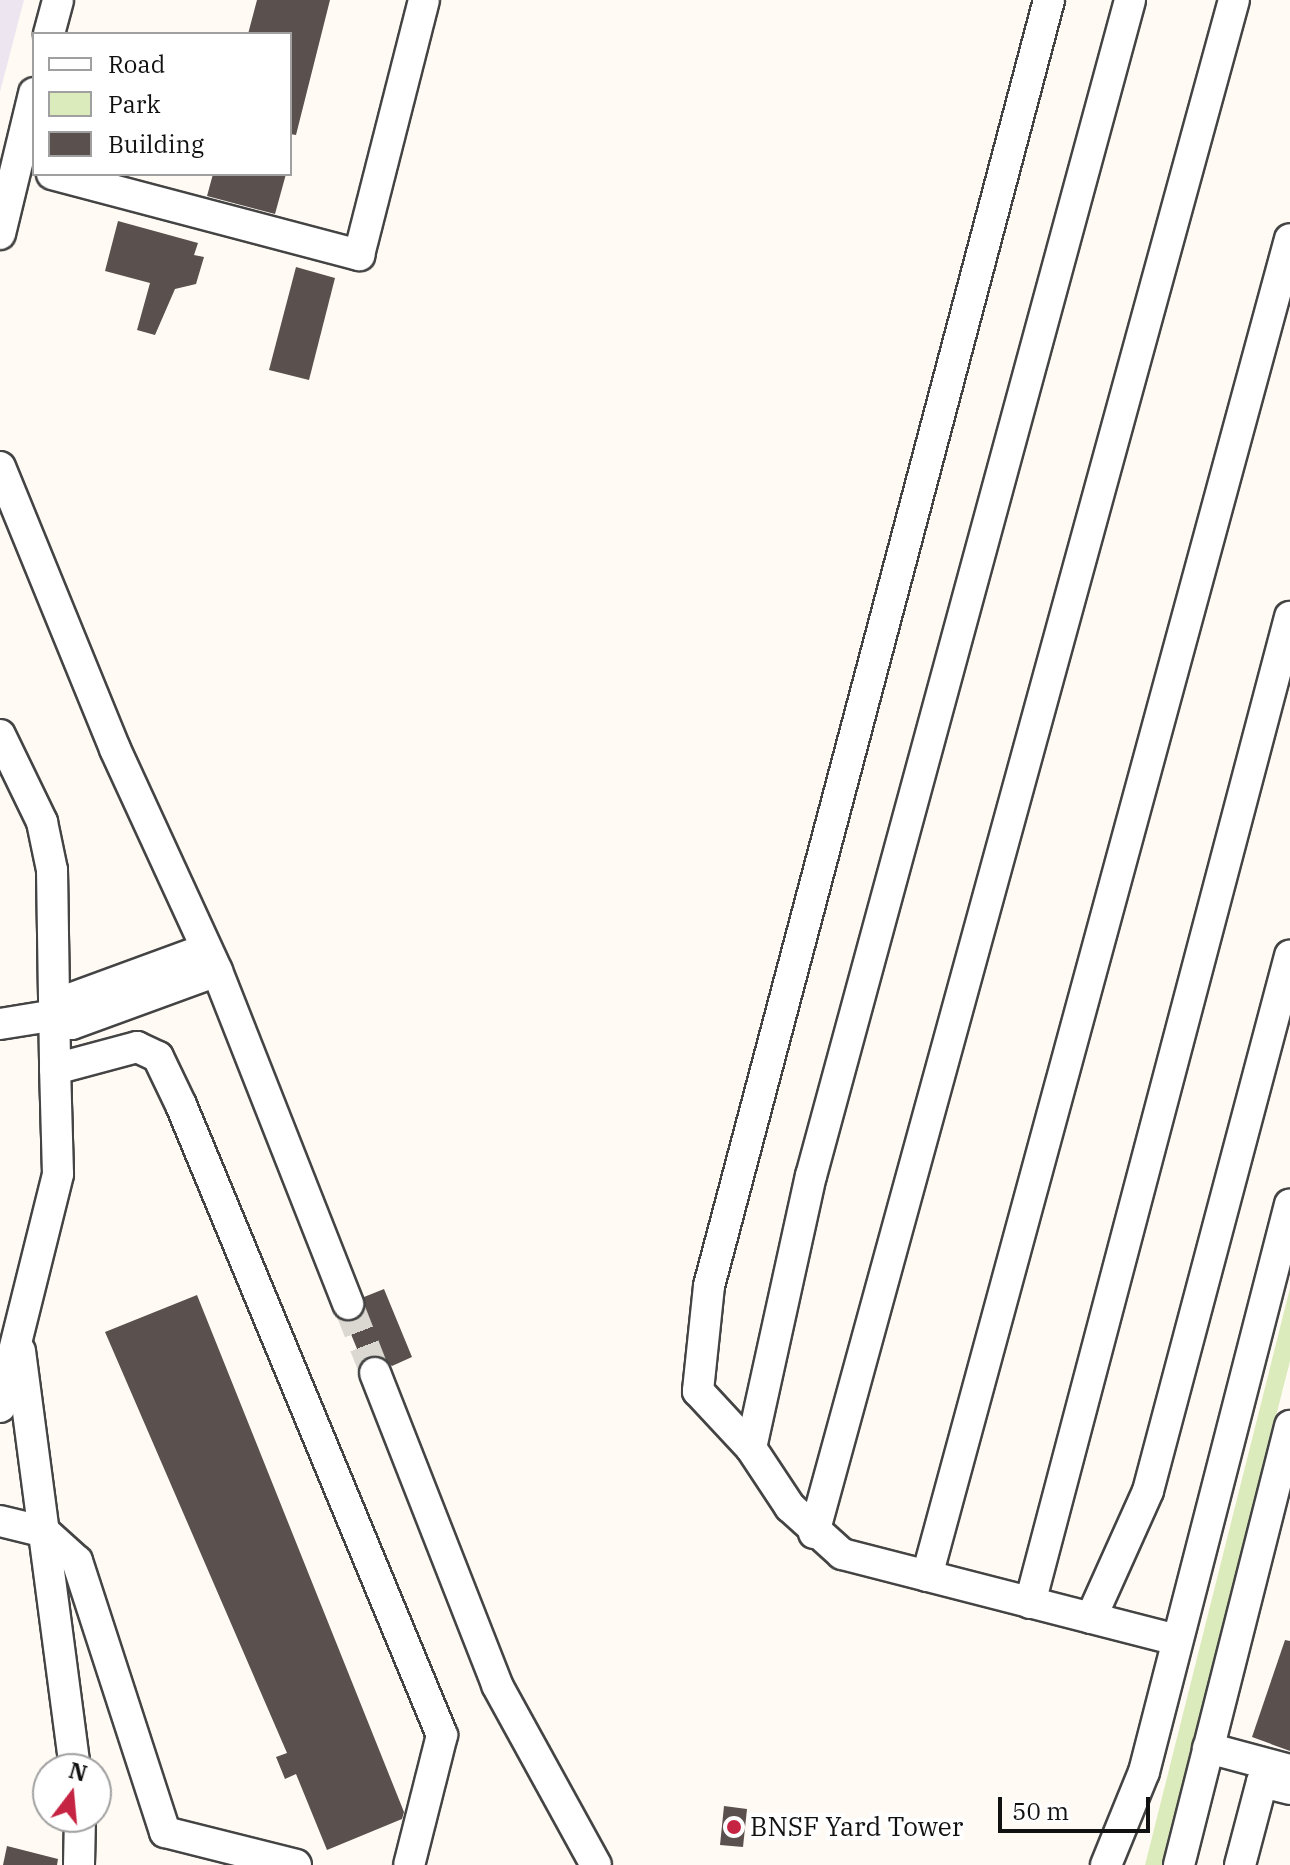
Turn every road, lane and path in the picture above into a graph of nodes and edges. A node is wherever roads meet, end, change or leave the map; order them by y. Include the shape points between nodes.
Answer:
1 (58, 0) edge
2 (424, 0) edge
3 (1049, 0) edge
4 (1130, 0) edge
5 (1234, 0) edge
6 (50, 32) edge
7 (32, 109) edge
8 (25, 167) edge
9 (60, 176) edge
10 (0, 234) edge
11 (1290, 239) edge
12 (0, 467) edge
13 (1290, 617) edge
14 (0, 735) edge
15 (1290, 956) edge
16 (212, 960) junction
17 (50, 1016) junction
18 (0, 1024) edge
19 (55, 1069) junction
20 (1290, 1204) edge
21 (348, 1304) tunnel mouth
22 (18, 1335) junction
23 (375, 1373) tunnel mouth
24 (0, 1407) edge
25 (1290, 1426) edge
26 (751, 1448) junction
27 (0, 1521) edge
28 (45, 1532) junction
29 (814, 1533) junction
30 (927, 1576) junction
31 (1030, 1603) junction
32 (1091, 1618) junction
33 (1177, 1640) junction
34 (1208, 1748) junction
35 (73, 1753) edge
36 (1290, 1770) edge
37 (1290, 1789) edge
38 (80, 1833) edge
39 (79, 1865) edge
40 (296, 1865) edge
41 (409, 1865) edge
42 (596, 1865) edge
43 (1106, 1865) edge
44 (1179, 1865) edge
45 (1240, 1865) edge

1 - 6 street
2 - 9 street via 359,255
3 - 26 street via 709,1286 698,1391
4 - 26 street via 811,1176
5 - 29 street
7 - 8 street
8 - 10 street
11 - 30 street
12 - 16 street via 115,749
13 - 31 street
14 - 17 street via 42,822 52,870
15 - 32 street via 1148,1491
16 - 17 street via 64,1001
16 - 21 street
17 - 18 street
17 - 19 street
19 - 22 street via 58,1174
19 - 41 street via 137,1047 158,1057 181,1105 442,1735
20 - 33 street
22 - 24 street
22 - 28 street
23 - 42 street via 497,1685
25 - 34 street
26 - 29 street
27 - 28 street
28 - 35 street
28 - 40 street via 77,1561 165,1832
29 - 30 street via 842,1554
30 - 31 street
31 - 32 street
32 - 33 street
33 - 43 street via 1144,1772
34 - 36 street
34 - 44 street
37 - 45 street via 1262,1782
38 - 39 street

